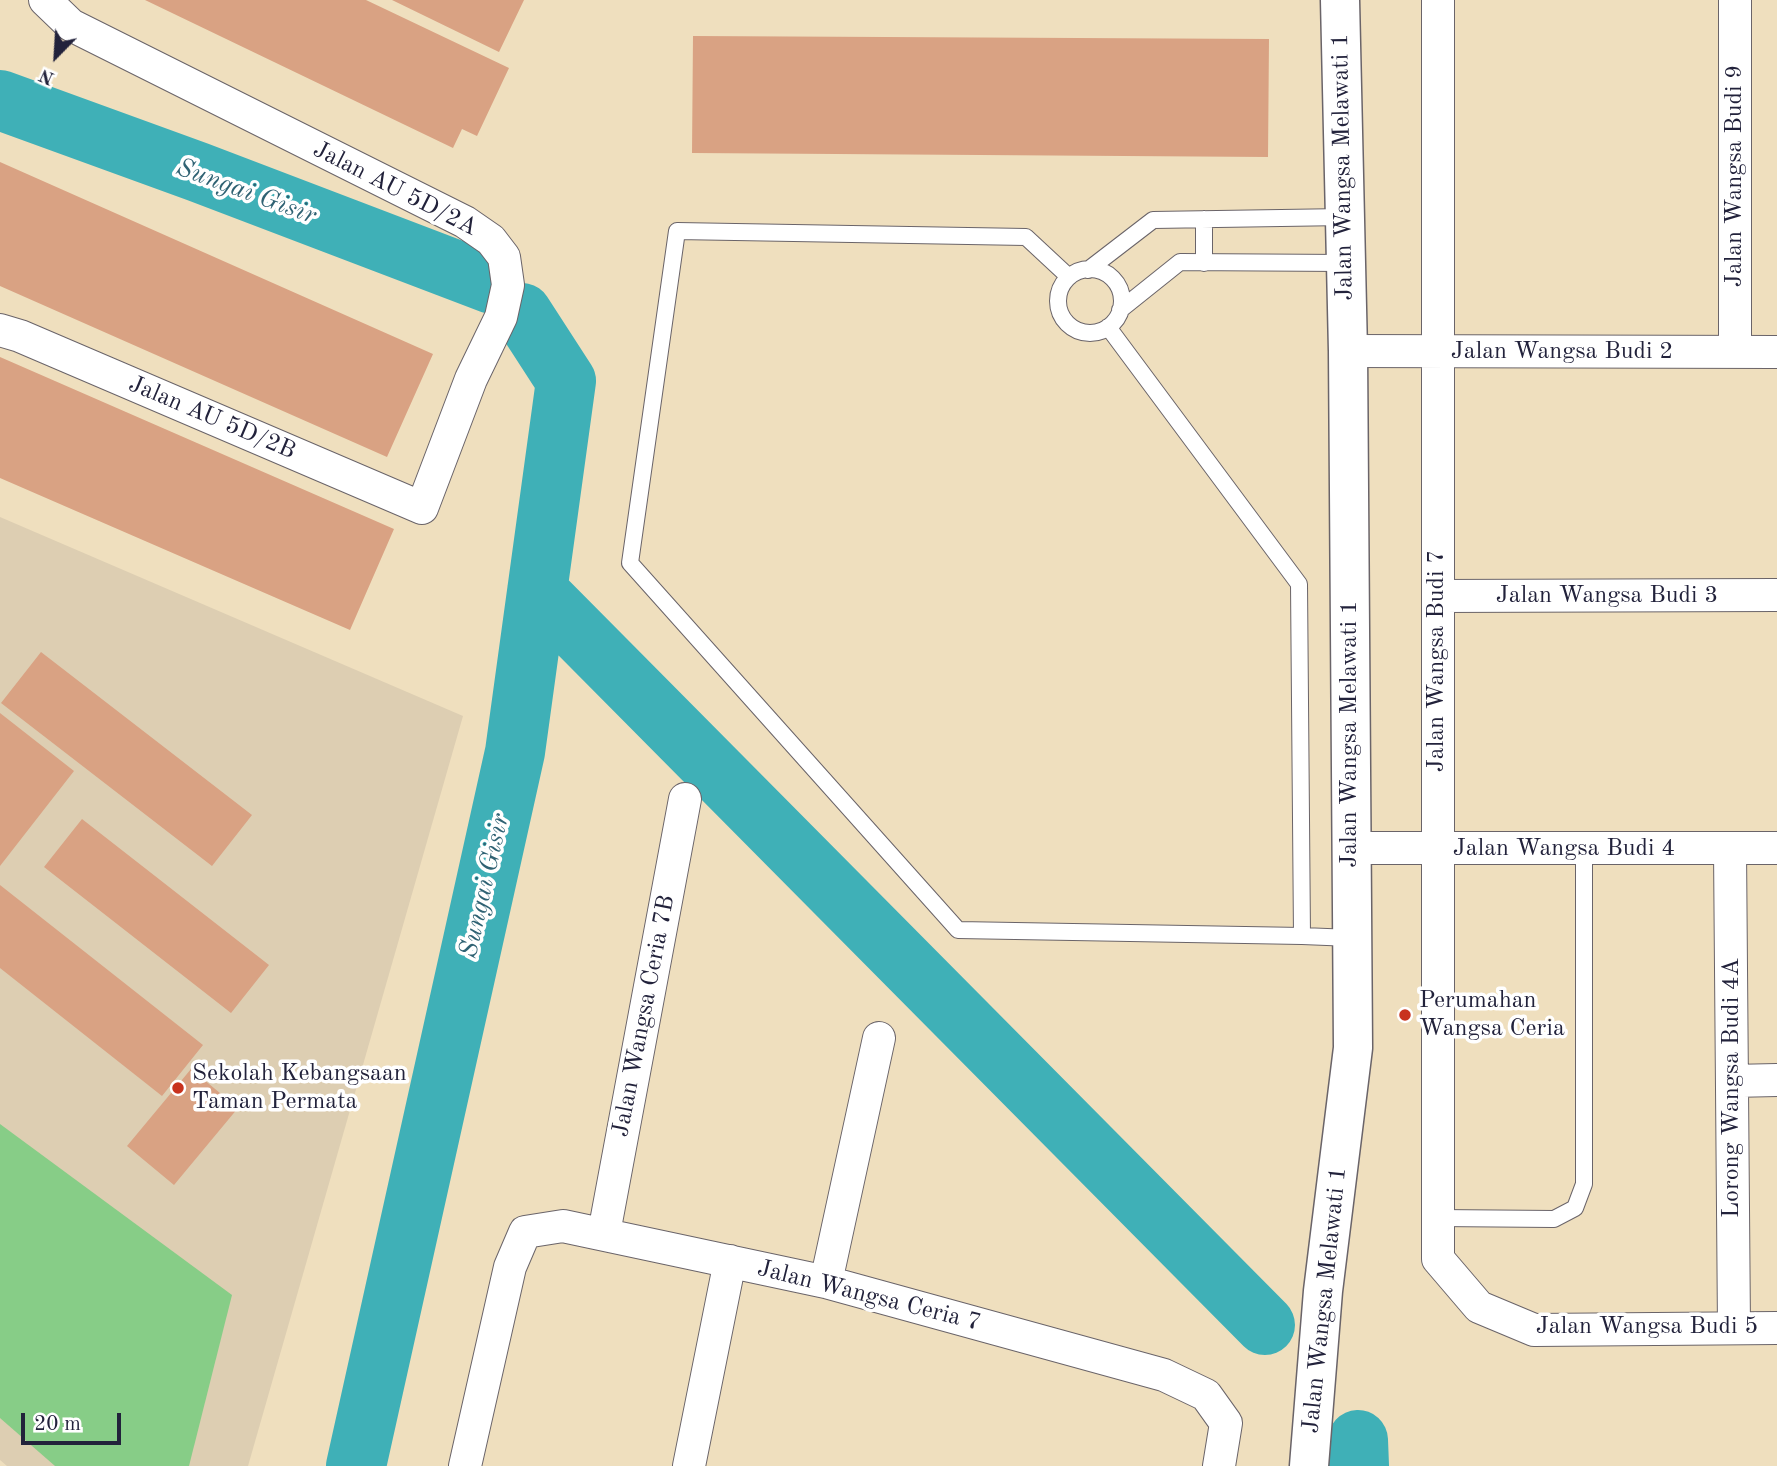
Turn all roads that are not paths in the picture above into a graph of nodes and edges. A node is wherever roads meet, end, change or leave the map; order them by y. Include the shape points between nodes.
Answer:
1 (45, 0) edge
2 (1340, 0) edge
3 (1438, 0) edge
4 (1735, 0) edge
5 (1345, 216) junction
6 (1204, 219) junction
7 (1204, 263) junction
8 (1328, 263) junction
9 (1088, 270) junction
10 (1069, 277) junction
11 (1120, 310) junction
12 (1108, 327) junction
13 (0, 330) edge
14 (1348, 351) junction
15 (1437, 352) junction
16 (1735, 352) junction
17 (1777, 352) edge
18 (422, 508) joint
19 (1777, 595) edge
20 (1438, 596) junction
21 (685, 799) dead end
22 (1351, 848) junction
23 (1436, 848) junction
24 (1777, 848) edge
25 (1584, 849) junction
26 (1730, 849) junction
27 (1303, 936) junction
28 (1352, 938) junction
29 (879, 1038) dead end
30 (1777, 1080) edge
31 (1732, 1081) junction
32 (1438, 1218) junction
33 (604, 1233) junction
34 (730, 1261) junction
35 (825, 1282) junction
36 (1479, 1307) joint
37 (1734, 1328) junction
38 (1777, 1328) edge
39 (465, 1466) edge
40 (688, 1466) edge
41 (1219, 1466) edge
42 (1309, 1466) edge

1 - 18 street, Jalan AU 5D/2A via 71,25 465,222 491,240 504,257 508,285 501,317 471,379
2 - 5 street, Jalan Wangsa Melawati 1
3 - 15 street, Jalan Wangsa Budi 7
4 - 16 street, Jalan Wangsa Budi 9
5 - 6 lane
5 - 8 street, Jalan Wangsa Melawati 1
6 - 7 lane
6 - 9 lane via 1153,220
7 - 8 lane
7 - 11 lane via 1180,262
8 - 14 street, Jalan Wangsa Melawati 1 via 1346,304
9 - 10 lane
9 - 11 lane via 1115,282 1122,300
10 - 12 lane via 1058,296 1068,325 1088,333
10 - 27 lane via 1026,237 677,231 630,563 958,930
11 - 12 lane
12 - 27 lane via 1299,584
13 - 18 street, Jalan AU 5D/2B
14 - 15 street, Jalan Wangsa Budi 2
14 - 22 street, Jalan Wangsa Melawati 1
15 - 16 street, Jalan Wangsa Budi 2
15 - 20 street, Jalan Wangsa Budi 7
16 - 17 street, Jalan Wangsa Budi 2
19 - 20 street, Jalan Wangsa Budi 3
20 - 23 street, Jalan Wangsa Budi 7
21 - 33 street, Jalan Wangsa Ceria 7B
22 - 23 street, Jalan Wangsa Budi 4
22 - 28 street, Jalan Wangsa Melawati 1
23 - 25 street, Jalan Wangsa Budi 4
23 - 32 street, Jalan Wangsa Budi 7
24 - 26 street, Jalan Wangsa Budi 4
25 - 26 street, Jalan Wangsa Budi 4
25 - 32 lane via 1584,1184 1574,1208 1554,1219
26 - 31 street, Lorong Wangsa Budi 4A
27 - 28 lane
28 - 42 street, Jalan Wangsa Melawati 1 via 1353,1048 1323,1291
29 - 35 street
30 - 31 street
31 - 37 street, Lorong Wangsa Budi 4A
32 - 36 street, Jalan Wangsa Budi 7 via 1438,1259
33 - 34 street, Jalan Wangsa Ceria 7
33 - 39 street, Jalan Wangsa Ceria 7 via 563,1226 525,1232 510,1267
34 - 35 street, Jalan Wangsa Ceria 7
34 - 40 street
35 - 41 street, Jalan Wangsa Ceria 7 via 1164,1374 1206,1395 1226,1423
36 - 37 street, Jalan Wangsa Budi 5 via 1534,1330
37 - 38 street, Jalan Wangsa Budi 5

